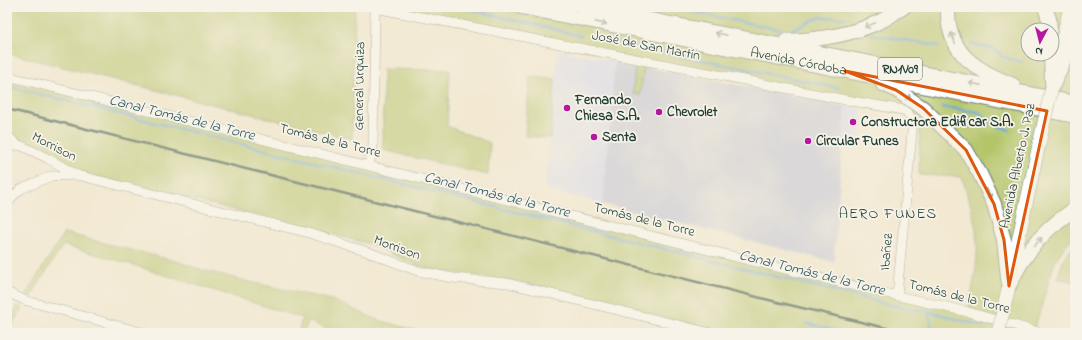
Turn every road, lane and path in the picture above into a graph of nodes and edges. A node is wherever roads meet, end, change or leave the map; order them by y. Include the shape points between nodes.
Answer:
1 (375, 7) edge
2 (521, 7) edge
3 (584, 7) edge
4 (904, 7) edge
5 (948, 7) edge
6 (1045, 7) edge
7 (1070, 7) edge
8 (1049, 22) edge
9 (1075, 36) edge
10 (760, 42) junction
11 (1051, 62) edge
12 (845, 70) junction
13 (7, 76) edge
14 (1052, 87) junction
15 (1040, 97) junction
16 (1075, 103) edge
17 (910, 115) joint
18 (1075, 116) edge
19 (7, 138) edge
20 (17, 145) junction
21 (7, 146) edge
22 (47, 158) junction
23 (369, 165) junction
24 (77, 175) junction
25 (51, 176) junction
26 (7, 206) edge
27 (1075, 209) edge
28 (1009, 286) junction
29 (7, 292) edge
30 (897, 296) junction
31 (144, 333) edge
32 (711, 333) edge
33 (998, 333) edge
34 (1042, 333) edge

1 - 17 street, José de San Martín via 904,110
1 - 23 street, General Urquiza via 373,146
2 -> 12 main road, Avenida Córdoba / RN1V09
10 -> 3 main road, Avenida Córdoba / RN1V09
4 -> 10 main road via 883,20 830,38
15 -> 5 main road via 978,69 961,54 949,29
6 - 8 main road
7 - 14 main road, Avenida Alberto J. Paz
9 - 14 main road
15 -> 10 main road, Avenida Córdoba / RN1V09
11 - 14 main road
12 - 18 main road, Avenida Córdoba / RN1V09
12 -> 28 main road via 896,90 923,108 966,150 994,204 1004,240
13 - 23 street, Tomás de la Torre
14 - 28 main road, Avenida Alberto J. Paz, bridge
15 - 16 main road, Avenida Córdoba / RN1V09
17 - 30 street, Ibañez via 912,132
19 - 20 street, Morrison
20 - 21 street, Morrison
20 - 22 street, Morrison
22 - 24 street, Morrison
22 - 25 street
23 - 30 street, Tomás de la Torre
24 - 25 street, Morrison
24 - 32 street, Morrison via 309,233 418,271 453,278 507,283
25 - 26 street, Morrison via 21,189
28 -> 27 main road via 1039,239
28 - 33 main road, Avenida Alberto J. Paz, bridge
29 - 31 street via 24,300
30 - 34 street, Tomás de la Torre via 968,312

